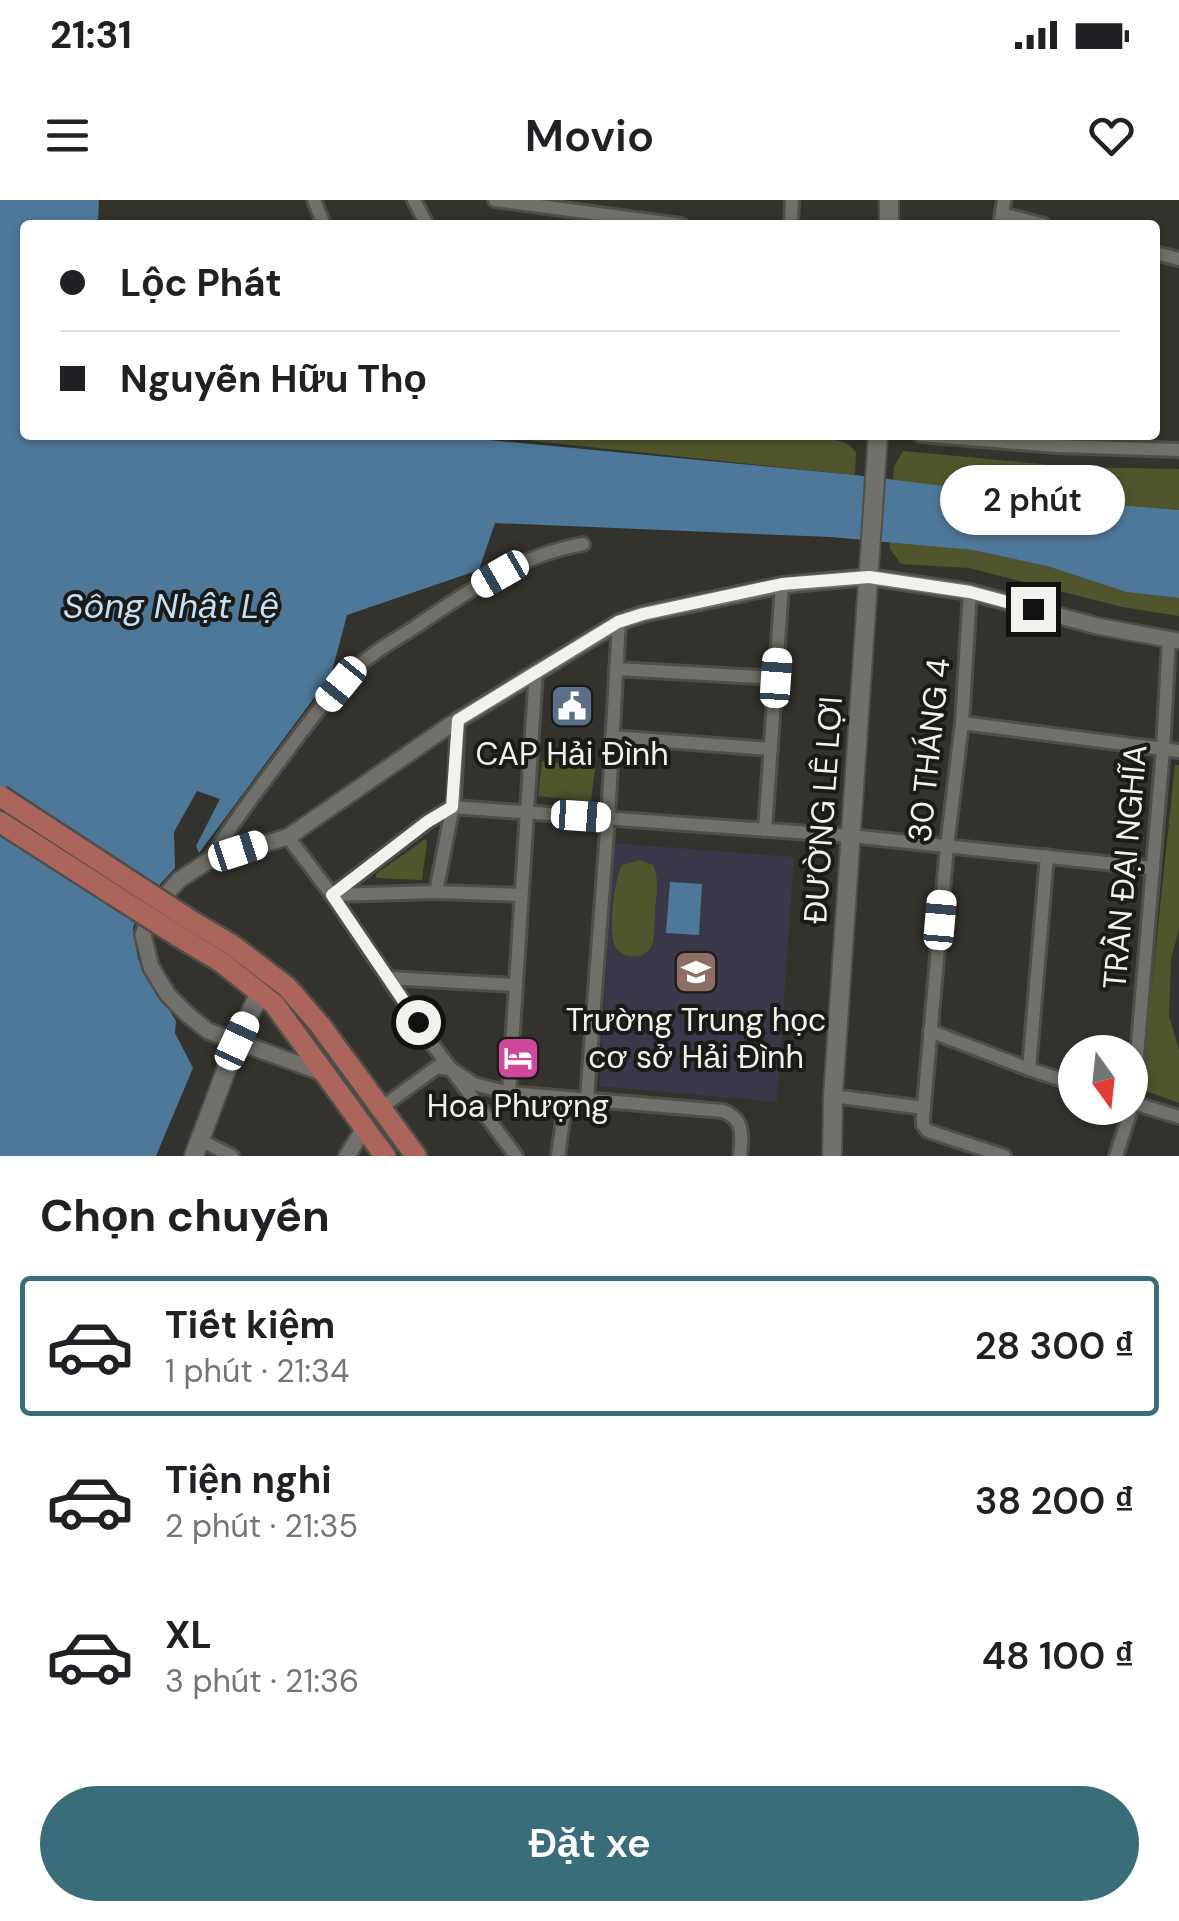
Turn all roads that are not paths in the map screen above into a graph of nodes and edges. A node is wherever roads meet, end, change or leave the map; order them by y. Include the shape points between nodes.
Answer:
1 (495, 200) edge
2 (555, 204) edge
3 (1002, 213) edge
4 (651, 220) edge
5 (1026, 220) edge
6 (878, 440) edge
7 (1002, 440) edge
8 (1179, 450) edge
9 (584, 544) dead end
10 (869, 577) junction
11 (782, 584) junction
12 (970, 592) junction
13 (618, 622) junction
14 (1174, 640) edge
15 (616, 668) junction
16 (536, 671) junction
17 (776, 678) junction
18 (458, 720) junction
19 (962, 723) junction
20 (612, 737) junction
21 (771, 749) junction
22 (1163, 749) junction
23 (1179, 751) edge
24 (0, 796) edge
25 (452, 807) junction
26 (527, 813) junction
27 (608, 818) junction
28 (0, 822) edge
29 (765, 830) junction
30 (851, 836) junction
31 (288, 837) junction
32 (947, 846) junction
33 (1047, 856) junction
34 (211, 859) junction
35 (1153, 868) junction
36 (436, 892) junction
37 (332, 895) junction
38 (522, 895) junction
39 (184, 928) junction
40 (388, 978) junction
41 (516, 985) junction
42 (260, 992) junction
43 (930, 1031) junction
44 (1138, 1035) edge
45 (237, 1041) junction
46 (1030, 1069) junction
47 (453, 1070) junction
48 (326, 1074) junction
49 (1058, 1078) edge
50 (509, 1093) junction
51 (833, 1096) junction
52 (566, 1098) junction
53 (587, 1099) junction
54 (1148, 1107) edge
55 (381, 1108) junction
56 (924, 1108) junction
57 (1179, 1117) edge
58 (1125, 1125) edge
59 (364, 1126) junction
60 (198, 1148) edge
61 (232, 1156) edge
62 (347, 1156) edge
63 (385, 1156) edge
64 (416, 1156) edge
65 (516, 1156) edge
66 (558, 1156) edge
67 (740, 1156) edge
68 (832, 1156) edge
69 (1004, 1156) edge
70 (1116, 1156) edge

1 - 2 street
2 - 4 street
3 - 5 street
6 - 10 main road, ĐƯỜNG LÊ LỢI
7 - 8 street
9 - 34 street via 521,562 363,662 299,736
10 - 11 street
10 - 12 street
10 - 30 main road, ĐƯỜNG LÊ LỢI
11 - 13 street
11 - 17 street
12 - 14 street
12 - 19 street, 30 THÁNG 4
13 - 15 street
13 - 16 street
14 - 22 street, TRẦN ĐẠI NGHĨA
15 - 17 street
15 - 20 street
16 - 18 street
16 - 26 street
17 - 21 street
18 - 25 street
18 - 31 street
19 - 22 street
19 - 32 street, 30 THÁNG 4
20 - 21 street
20 - 27 street
21 - 29 street
22 - 23 street
22 - 35 street, TRẦN ĐẠI NGHĨA
24 - 39 main road, bridge
25 - 26 street
25 - 36 street
25 - 37 street
26 - 27 street
26 - 38 street
27 - 29 street
27 - 53 street
28 - 39 main road, bridge
29 - 30 street
30 - 32 street
30 - 51 main road, ĐƯỜNG LÊ LỢI
31 - 34 street
31 - 37 street
32 - 33 street
32 - 43 street, 30 THÁNG 4
33 - 35 street
33 - 46 street
34 - 45 street via 168,890 143,935 168,995 208,1031
35 - 44 street, TRẦN ĐẠI NGHĨA
36 - 37 street
36 - 38 street
37 - 40 street
38 - 41 street
39 - 42 main road
39 - 55 main road via 232,945 287,986
40 - 41 street
40 - 47 street
41 - 50 street
42 - 45 main road
42 - 48 main road
43 - 46 street
43 - 56 street, 30 THÁNG 4
45 - 48 street
45 - 60 main road
46 - 49 street
47 - 50 street
47 - 55 street via 437,1067
47 - 65 street
48 - 59 main road
50 - 52 street
51 - 56 street
51 - 68 main road, ĐƯỜNG LÊ LỢI
52 - 53 street
52 - 66 street
53 - 67 street via 723,1111 739,1122
54 - 57 street
55 - 59 main road
55 - 64 main road
56 - 69 street via 928,1131
58 - 70 street, TRẦN ĐẠI NGHĨA
59 - 62 street
59 - 63 main road
60 - 61 street

